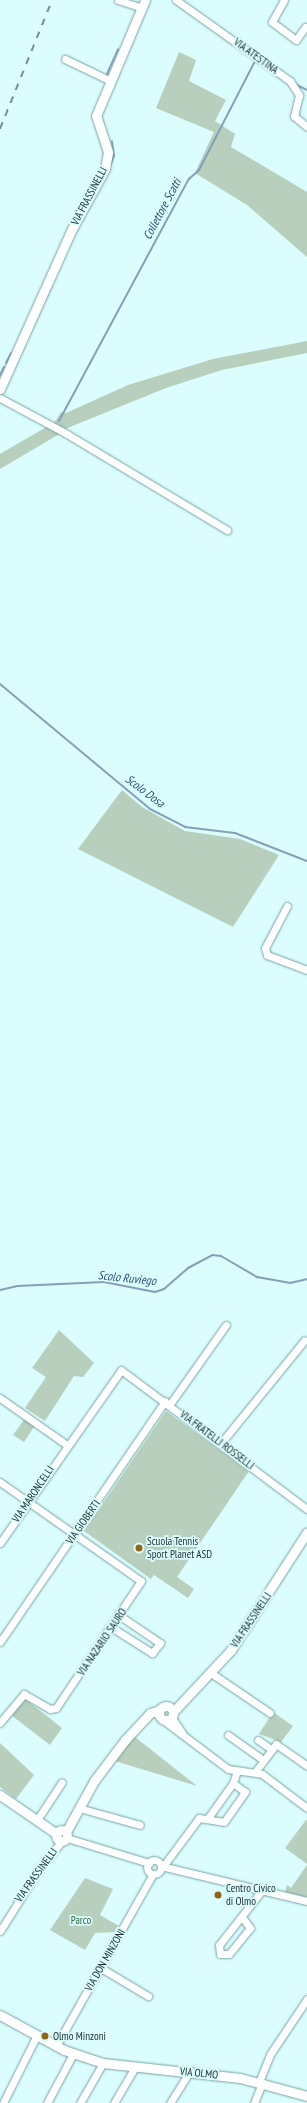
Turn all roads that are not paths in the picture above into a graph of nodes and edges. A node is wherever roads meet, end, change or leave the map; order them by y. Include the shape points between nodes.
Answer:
1 (118, 0) edge
2 (176, 0) edge
3 (284, 0) edge
4 (144, 4) edge
5 (305, 26) dead end
6 (65, 59) dead end
7 (111, 81) junction
8 (307, 127) edge
9 (0, 390) edge
10 (0, 398) edge
11 (227, 530) dead end
12 (287, 906) dead end
13 (307, 970) edge
14 (226, 1325) dead end
15 (304, 1341) dead end
16 (126, 1372) joint
17 (0, 1398) edge
18 (168, 1403) junction
19 (221, 1443) junction
20 (67, 1445) junction
21 (0, 1482) edge
22 (28, 1501) junction
23 (307, 1509) edge
24 (307, 1532) edge
25 (76, 1533) junction
26 (0, 1543) edge
27 (120, 1616) junction
28 (112, 1627) junction
29 (0, 1642) edge
30 (211, 1673) junction
31 (270, 1713) dead end
32 (166, 1714) junction
33 (0, 1723) edge
34 (228, 1735) dead end
35 (258, 1740) dead end
36 (271, 1749) junction
37 (263, 1760) junction
38 (307, 1766) edge
39 (237, 1771) junction
40 (256, 1772) junction
41 (62, 1782) dead end
42 (233, 1783) junction
43 (0, 1795) edge
44 (79, 1808) junction
45 (307, 1808) edge
46 (208, 1818) junction
47 (37, 1820) junction
48 (140, 1825) dead end
49 (64, 1834) junction
50 (149, 1863) junction
51 (162, 1866) junction
52 (153, 1874) junction
53 (263, 1889) junction
54 (307, 1901) edge
55 (242, 1917) junction
56 (0, 1931) edge
57 (101, 1968) junction
58 (148, 1996) dead end
59 (307, 1999) edge
60 (0, 2015) edge
61 (37, 2036) junction
62 (56, 2046) junction
63 (73, 2054) junction
64 (103, 2063) junction
65 (135, 2067) junction
66 (189, 2072) junction
67 (260, 2083) junction
68 (307, 2096) edge
69 (3, 2103) edge
70 (47, 2103) edge
71 (80, 2103) edge
72 (114, 2103) edge
73 (170, 2103) edge
74 (254, 2103) edge

1 - 4 street
2 - 8 street, VIA ATESTINA via 290,81 299,95 295,119
3 - 5 street via 272,22 296,40
4 - 7 street, VIA FRASSINELLI
6 - 7 street
7 - 9 street, VIA FRASSINELLI via 96,116 108,152 105,169 72,229
10 - 11 street
12 - 13 street via 265,948 267,955
14 - 18 street, VIA GIOBERTI
15 - 19 street
16 - 18 street, VIA FRATELLI ROSSELLI
16 - 20 street, VIA MARONCELLI via 117,1372
17 - 20 street
18 - 19 street, VIA FRATELLI ROSSELLI
18 - 25 street, VIA GIOBERTI
19 - 23 street, VIA FRATELLI ROSSELLI
20 - 22 street, VIA MARONCELLI
21 - 22 street
22 - 25 street
22 - 26 street, VIA MARONCELLI
24 - 30 street, VIA FRASSINELLI via 264,1602
25 - 27 street, VIA NAZARIO SAURO via 141,1579
25 - 29 street, VIA GIOBERTI
27 - 28 street, VIA NAZARIO SAURO
27 - 28 street via 160,1643 152,1653
28 - 33 street, VIA NAZARIO SAURO via 56,1708 50,1709 24,1694
30 - 31 street
30 - 32 street, VIA FRASSINELLI
32 - 39 street via 184,1736 228,1769
32 - 44 street, VIA FRASSINELLI via 143,1720 94,1781
34 - 37 street
35 - 36 street
36 - 37 street
36 - 38 street via 277,1744
37 - 40 street
39 - 40 street
39 - 42 street
40 - 45 street
41 - 47 street
42 - 46 street
42 - 46 street via 246,1792 242,1798 224,1822
43 - 47 street
44 - 48 street
44 - 49 street, VIA FRASSINELLI
46 - 51 street via 199,1818
47 - 49 street
49 - 50 street
49 - 56 street, VIA FRASSINELLI
50 - 51 street via 155,1860
50 - 52 street via 148,1871
51 - 52 street via 160,1871
51 - 53 street
52 - 57 street, VIA DON MINZONI
53 - 54 street
53 - 55 street
55 - 55 street via 250,1928 229,1954 220,1954 219,1945
57 - 58 street
57 - 62 street, VIA DON MINZONI
59 - 67 street via 271,2053
60 - 61 street, VIA OLMO
61 - 62 street, VIA OLMO
61 - 69 street
62 - 63 street, VIA OLMO
63 - 64 street, VIA OLMO
63 - 70 street
64 - 65 street, VIA OLMO
64 - 71 street
65 - 66 street, VIA OLMO
65 - 72 street
66 - 67 street, VIA OLMO
66 - 73 street
67 - 68 street, VIA OLMO
67 - 74 street

